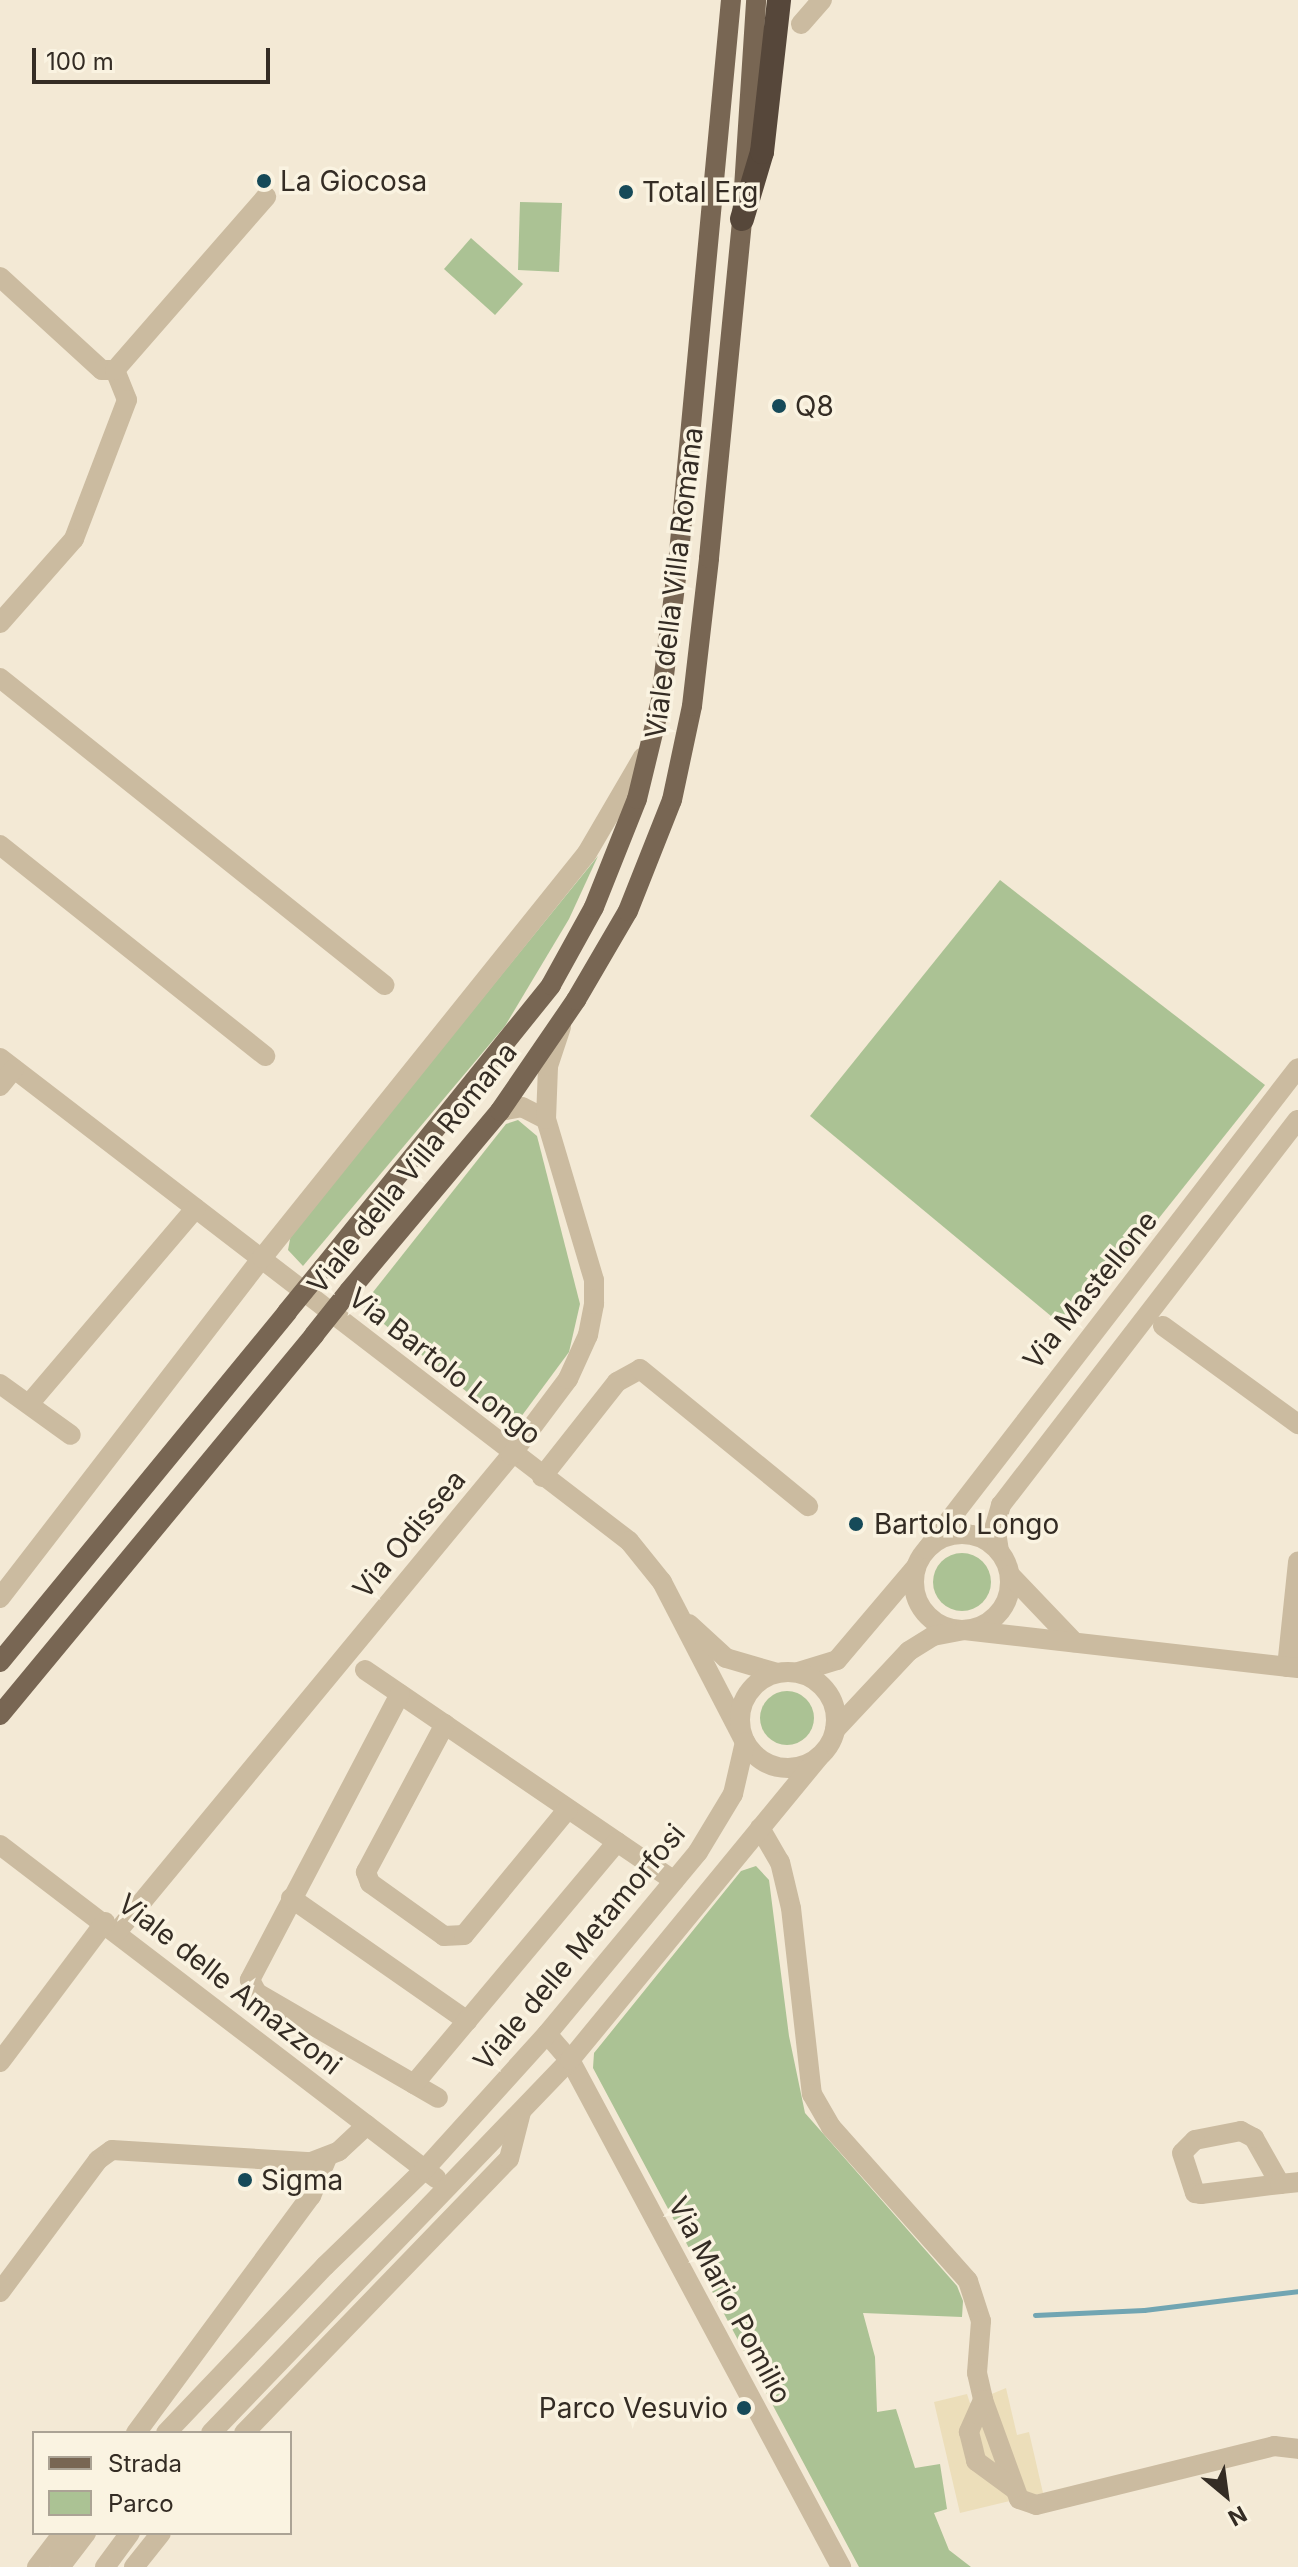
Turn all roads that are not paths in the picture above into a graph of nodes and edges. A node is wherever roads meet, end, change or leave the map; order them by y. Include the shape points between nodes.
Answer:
1 (731, 0) edge
2 (756, 0) edge
3 (779, 0) edge
4 (822, 0) edge
5 (801, 24) dead end
6 (266, 197) dead end
7 (742, 219) junction
8 (0, 277) edge
9 (115, 370) junction
10 (0, 623) edge
11 (0, 665) edge
12 (0, 678) edge
13 (654, 735) junction
14 (0, 845) edge
15 (564, 1018) junction
16 (265, 1056) dead end
17 (7, 1064) edge
18 (1298, 1068) edge
19 (0, 1086) edge
20 (500, 1111) junction
21 (546, 1119) junction
22 (1296, 1126) edge
23 (196, 1208) junction
24 (262, 1258) junction
25 (1163, 1326) dead end
26 (0, 1384) edge
27 (29, 1404) junction
28 (1298, 1424) edge
29 (71, 1435) dead end
30 (511, 1455) junction
31 (542, 1477) junction
32 (808, 1506) dead end
33 (927, 1549) junction
34 (999, 1551) junction
35 (1298, 1562) edge
36 (916, 1567) junction
37 (1010, 1575) junction
38 (0, 1598) edge
39 (683, 1619) junction
40 (964, 1630) junction
41 (1074, 1642) junction
42 (0, 1662) edge
43 (1292, 1668) edge
44 (365, 1670) dead end
45 (786, 1673) junction
46 (400, 1694) junction
47 (0, 1715) edge
48 (445, 1724) junction
49 (835, 1730) junction
50 (745, 1742) junction
51 (819, 1757) junction
52 (568, 1809) junction
53 (760, 1828) junction
54 (617, 1842) junction
55 (0, 1845) edge
56 (674, 1881) junction
57 (291, 1898) junction
58 (111, 1927) junction
59 (467, 2021) junction
60 (547, 2034) junction
61 (570, 2060) junction
62 (0, 2062) edge
63 (414, 2084) junction
64 (438, 2098) dead end
65 (521, 2112) junction
66 (367, 2125) junction
67 (327, 2158) junction
68 (424, 2170) junction
69 (1289, 2183) edge
70 (450, 2188) junction
71 (0, 2292) edge
72 (983, 2400) junction
73 (137, 2431) edge
74 (168, 2431) edge
75 (213, 2431) edge
76 (246, 2431) edge
77 (1298, 2449) edge
78 (1013, 2488) junction
79 (61, 2535) edge
80 (84, 2535) edge
81 (129, 2535) edge
82 (159, 2535) edge
83 (37, 2567) edge
84 (60, 2567) edge
85 (105, 2567) edge
86 (134, 2567) edge
87 (841, 2567) edge

1 - 13 main road, Viale della Villa Romana via 679,553
2 - 7 main road, Viale della Villa Romana
3 - 7 highway via 762,152
4 - 5 street
6 - 9 street
7 - 15 main road, Viale della Villa Romana via 692,706 681,760 672,800 628,911
8 - 9 street via 102,370
9 - 10 street via 127,400 74,539
11 - 12 street via 380,976
13 - 24 street, Viale della Villa Romana via 587,853
13 - 42 main road, Viale della Villa Romana, bridge via 617,855 551,985
14 - 16 street
15 - 20 main road, Viale della Villa Romana
15 - 21 street, Via Odissea via 548,1066
17 - 19 street
17 - 23 street, Via Bartolo Longo
18 - 33 street, Via Mastellone
20 - 21 street via 522,1107
20 - 47 main road, Viale della Villa Romana, bridge
21 - 30 street, Via Odissea via 594,1280 594,1304 588,1335 568,1379
22 - 34 street, Via Mastellone via 1001,1505 995,1526
23 - 24 street, Via Bartolo Longo
23 - 27 street
24 - 30 street, Via Bartolo Longo
24 - 38 street, Viale della Villa Romana
25 - 28 street
26 - 27 street
27 - 29 street
30 - 31 street, Via Bartolo Longo
30 - 58 street, Via Odissea
31 - 32 street via 617,1382 640,1369
31 - 39 street, Via Bartolo Longo via 637,1550
33 - 34 street via 940,1539 971,1535
33 - 36 street
34 - 37 street
35 - 43 street
36 - 40 street via 920,1606 939,1624
36 - 45 street via 837,1660
37 - 40 street via 999,1612
37 - 41 street
39 - 45 street, Via Bartolo Longo via 726,1658
39 - 50 street, Via Bartolo Longo
40 - 41 street
40 - 49 street via 933,1636 909,1651
41 - 43 street
44 - 46 street
45 - 49 street via 817,1682 830,1696
45 - 50 street via 757,1684 742,1705
46 - 48 street
46 - 57 street
48 - 52 street
48 - 52 street via 366,1872 370,1883 444,1936 464,1935
49 - 51 street
50 - 51 street via 756,1757 784,1768
50 - 56 street, Viale delle Metamorfosi via 726,1810
51 - 53 street
52 - 54 street
53 - 61 street
53 - 72 street via 780,1862 791,1908 812,2094 831,2127 968,2281 981,2321 977,2373
54 - 56 street
54 - 59 street
55 - 58 street, Viale delle Amazzoni
56 - 60 street, Viale delle Metamorfosi
57 - 59 street
57 - 63 street via 250,1973 253,1987
58 - 62 street, Via Odissea
58 - 66 street, Viale delle Amazzoni
59 - 63 street
60 - 61 street, Via Mario Pomilio
60 - 68 street, Viale delle Metamorfosi
61 - 65 street
61 - 87 street, Via Mario Pomilio
63 - 64 street
65 - 70 street
65 - 76 street via 509,2159
66 - 67 street
66 - 68 street, Viale delle Amazzoni
67 - 71 street via 294,2163 112,2150 98,2160
67 - 73 street via 311,2196
68 - 70 street
68 - 74 street, Viale delle Metamorfosi
69 - 69 street via 1195,2193 1182,2153 1195,2140 1241,2131 1254,2138
70 - 75 street
72 - 78 street
72 - 78 street via 969,2432 976,2461
77 - 78 street via 1274,2446 1036,2505 1022,2501
79 - 83 street
80 - 84 street
81 - 85 street
82 - 86 street

